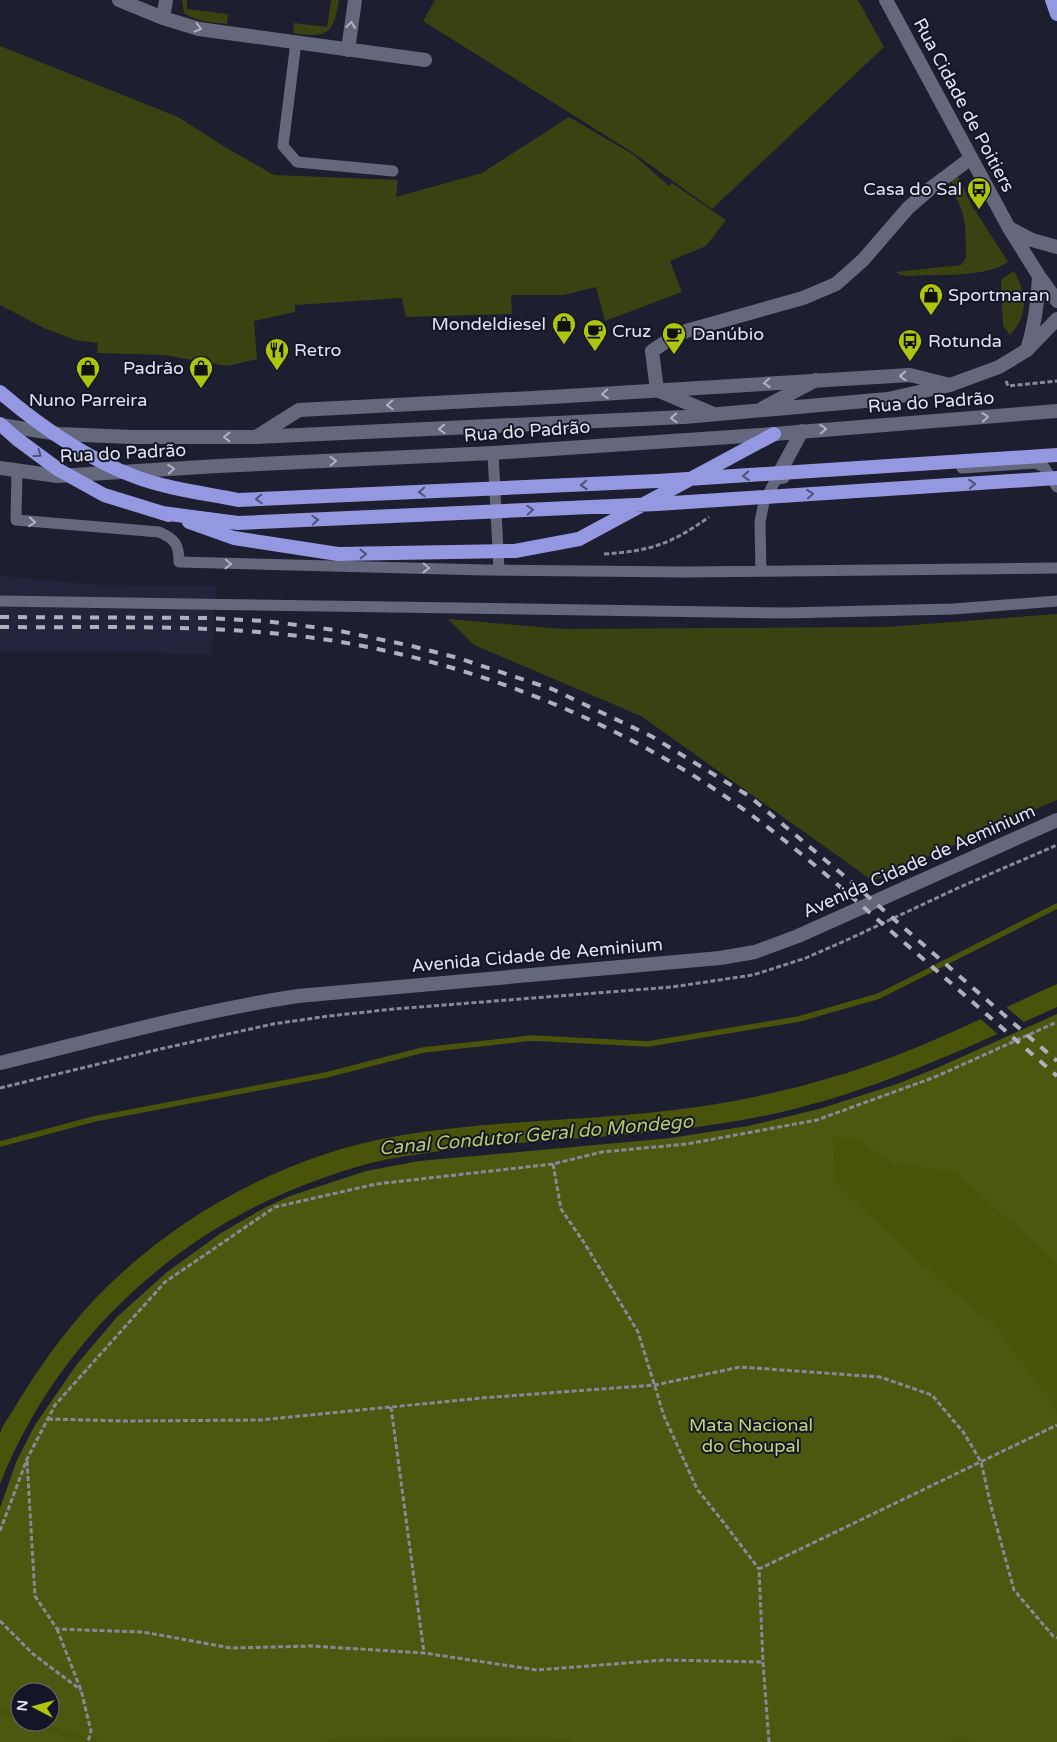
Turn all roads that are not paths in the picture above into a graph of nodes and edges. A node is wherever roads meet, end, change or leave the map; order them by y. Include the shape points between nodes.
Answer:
1 (119, 0) edge
2 (166, 0) edge
3 (355, 0) edge
4 (886, 0) edge
5 (1052, 0) edge
6 (1057, 14) edge
7 (163, 18) junction
8 (296, 42) junction
9 (348, 50) junction
10 (425, 60) dead end
11 (971, 158) junction
12 (393, 171) dead end
13 (1009, 228) junction
14 (1057, 247) edge
15 (1039, 276) junction
16 (1057, 301) edge
17 (1057, 319) edge
18 (1027, 350) junction
19 (816, 380) junction
20 (950, 385) junction
21 (657, 390) junction
22 (0, 392) edge
23 (757, 411) junction
24 (1057, 411) edge
25 (714, 415) junction
26 (0, 425) edge
27 (802, 431) junction
28 (774, 434) junction
29 (256, 437) junction
30 (493, 453) junction
31 (1057, 455) edge
32 (0, 468) edge
33 (17, 471) junction
34 (1057, 478) edge
35 (776, 479) junction
36 (1057, 487) edge
37 (162, 513) junction
38 (1057, 568) edge
39 (498, 570) junction
40 (761, 571) junction
41 (0, 601) edge
42 (1057, 601) edge
43 (1057, 820) edge
44 (0, 1063) edge

1 - 7 street
2 - 7 street
9 -> 3 street
4 - 11 street, Rua Cidade de Poitiers
5 - 6 highway
7 -> 8 street via 199,30
8 - 9 street
8 - 12 lane via 283,146 297,162
9 - 10 street
11 - 13 street, Rua Cidade de Poitiers
11 - 21 street via 908,208 863,260 836,284 803,298 686,331 652,351
13 - 14 street via 1032,240
13 - 15 street, Rua Cidade de Poitiers
15 - 16 street, Rua Cidade de Poitiers
15 - 18 street via 1034,325
17 - 18 street, Rua do Padrão
18 - 20 street, Rua do Padrão via 999,367
20 -> 19 street, Rua do Padrão via 910,375
19 -> 21 street, Rua do Padrão
19 - 23 street
20 - 23 street, Rua do Padrão via 888,399
21 - 25 street
21 -> 29 street, Rua do Padrão via 299,410
31 -> 22 highway via 657,482 238,500 137,478 107,465 75,449
23 - 25 street, Rua do Padrão
27 -> 24 street, Rua do Padrão
25 -> 29 street, Rua do Padrão
29 -> 26 street, Rua do Padrão via 59,434
26 -> 37 highway via 59,470 104,495
27 - 28 street, Rua do Padrão
27 - 35 street
28 - 30 street, Rua do Padrão
37 -> 28 highway via 234,538 338,554 515,551 579,539
33 -> 30 street, Rua do Padrão via 57,476
30 - 39 lane
32 - 33 street, Rua do Padrão
33 -> 39 lane via 16,520 160,532 173,538 179,551 179,562
37 -> 34 highway via 248,523 657,504
35 - 36 lane via 1036,463 1044,467
35 - 40 lane via 764,502 760,522
38 - 40 lane
39 - 40 lane
41 - 42 lane via 786,612 953,608
43 - 44 street, Avenida Cidade de Aeminium via 798,936 755,952 720,958 279,998 197,1014

